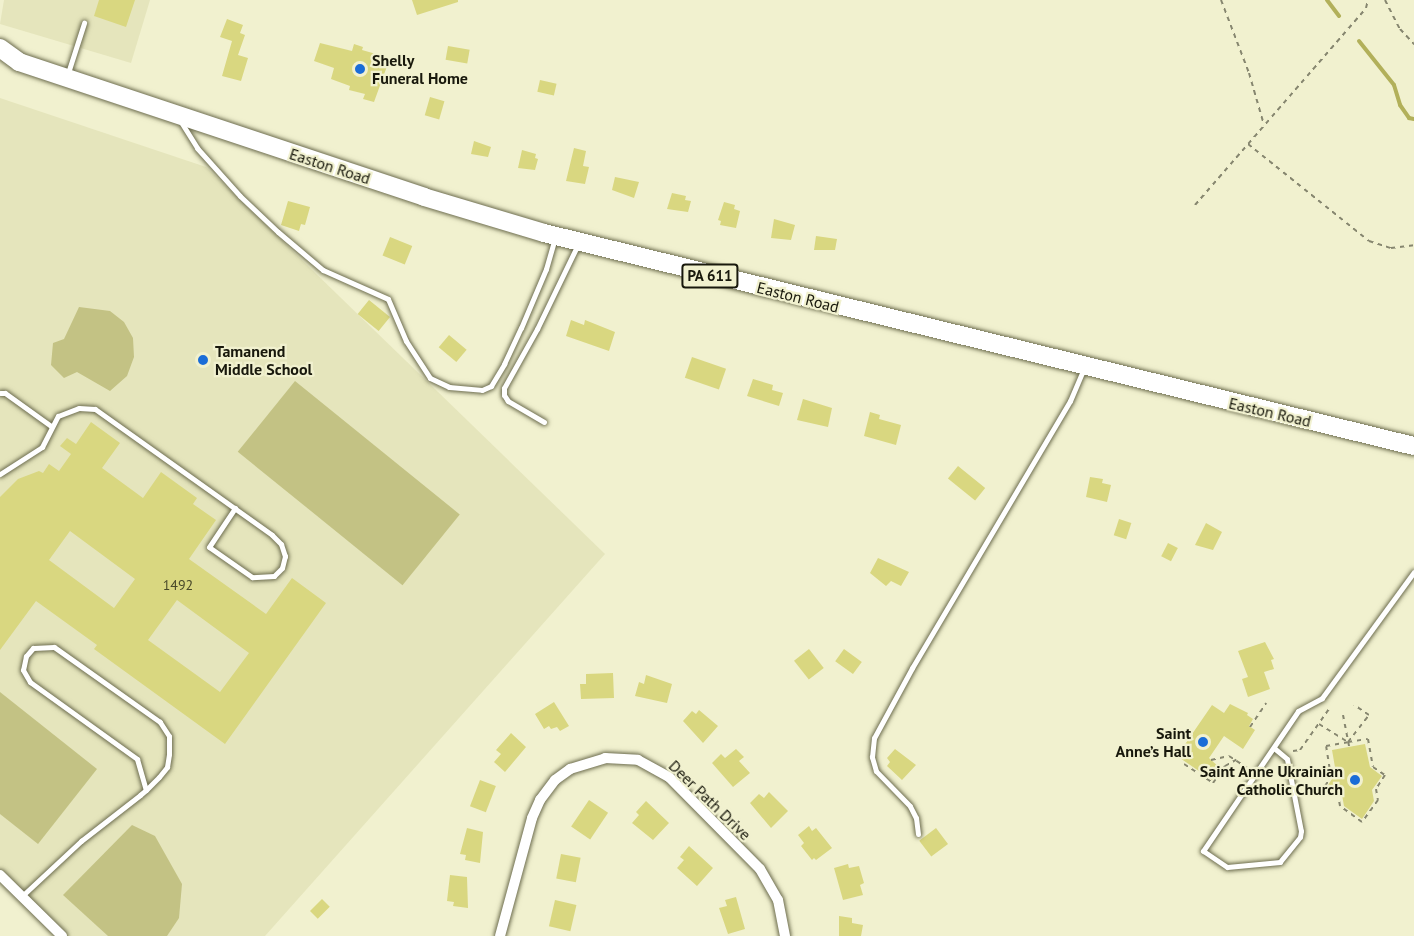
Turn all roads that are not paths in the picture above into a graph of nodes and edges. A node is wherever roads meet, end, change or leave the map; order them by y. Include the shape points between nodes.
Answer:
1 (84, 23) dead end
2 (0, 48) edge
3 (19, 62) junction
4 (0, 63) edge
5 (67, 78) junction
6 (177, 114) junction
7 (556, 236) junction
8 (578, 242) junction
9 (1085, 367) junction
10 (0, 393) edge
11 (544, 422) dead end
12 (51, 426) junction
13 (1414, 446) edge
14 (0, 474) edge
15 (235, 508) junction
16 (1414, 573) edge
17 (1274, 748) junction
18 (146, 790) junction
19 (918, 834) dead end
20 (0, 875) edge
21 (22, 896) junction
22 (62, 936) edge
23 (500, 936) edge
24 (785, 936) edge

1 - 5 lane
2 - 3 highway, Easton Road / PA 611
3 - 4 highway, Easton Road / PA 611
3 - 5 highway, Easton Road / PA 611
5 - 6 highway, Easton Road / PA 611
6 - 7 highway, Easton Road / PA 611 via 424,197
6 - 7 lane via 197,148 278,232 323,270 388,299 406,341 430,378 449,387 482,390 490,386 521,328
7 - 8 highway, Easton Road / PA 611
8 - 9 highway, Easton Road / PA 611
8 - 11 lane via 504,388 508,401
9 - 13 highway, Easton Road / PA 611
9 - 19 lane via 1070,401 917,658 874,738 872,757 876,771 910,806
10 - 12 lane
12 - 14 lane via 42,447
12 - 15 lane via 58,416 79,408 95,409
15 - 15 lane via 281,543 285,556 282,568 274,576 252,577 209,547
16 - 17 lane via 1322,698 1298,711
17 - 17 lane via 1203,851 1227,867 1280,862 1299,837 1287,759
18 - 18 lane via 167,767 169,736 160,723 54,647 33,648 26,656 23,670 30,682 136,759
18 - 21 lane via 81,841
20 - 21 street
21 - 22 street
23 - 24 street, Deer Path Drive via 540,800 555,780 570,769 605,758 638,760 669,777 760,869 778,900

